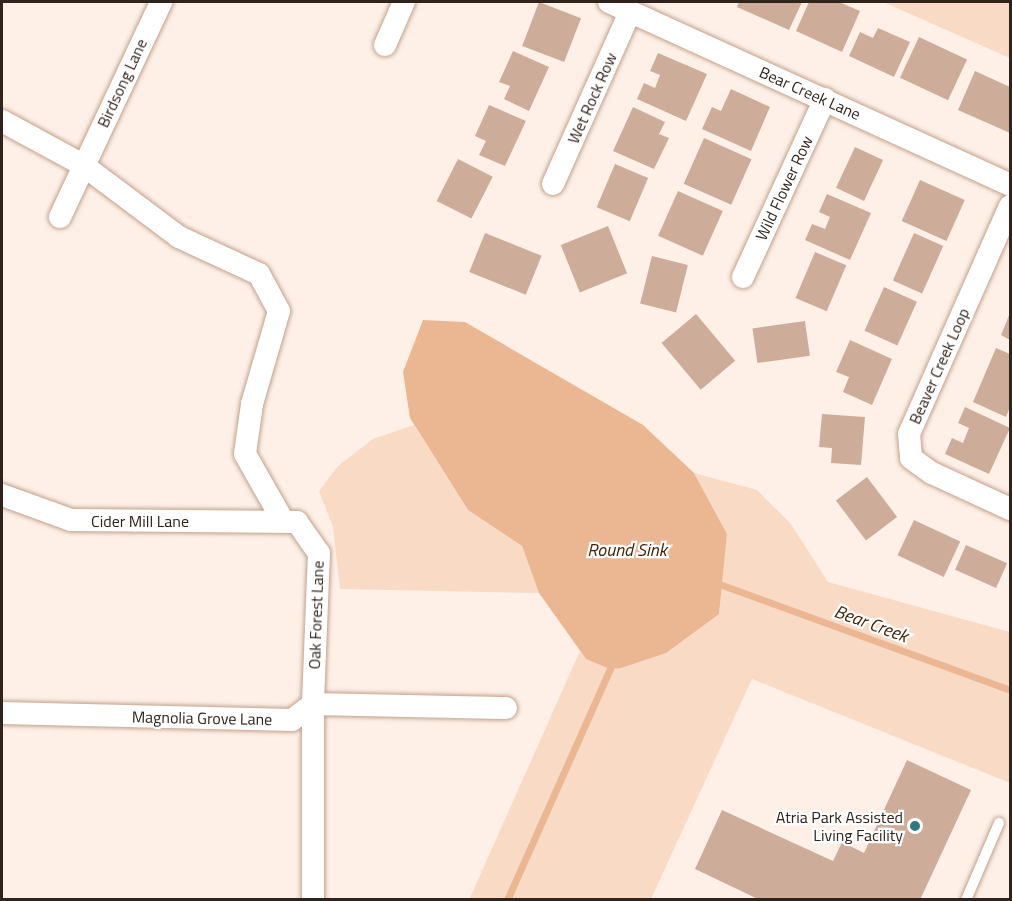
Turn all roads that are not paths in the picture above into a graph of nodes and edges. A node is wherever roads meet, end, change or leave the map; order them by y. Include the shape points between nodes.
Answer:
1 (161, 2) edge
2 (404, 2) edge
3 (609, 2) edge
4 (630, 12) junction
5 (385, 45) dead end
6 (825, 99) junction
7 (2, 121) edge
8 (83, 165) junction
9 (553, 184) dead end
10 (1011, 184) edge
11 (1011, 206) edge
12 (60, 218) dead end
13 (743, 278) dead end
14 (2, 495) edge
15 (1011, 509) edge
16 (283, 521) junction
17 (313, 704) junction
18 (506, 708) dead end
19 (2, 713) edge
20 (999, 823) dead end
21 (313, 900) edge
22 (966, 900) edge

1 - 8 street, Birdsong Lane
2 - 5 street
3 - 4 street, Bear Creek Lane
4 - 6 street, Bear Creek Lane
4 - 9 street, Wet Rock Row
6 - 10 street, Bear Creek Lane
6 - 13 street, Wild Flower Row
7 - 8 street, Oak Forest Lane
8 - 12 street, Birdsong Lane
8 - 16 street, Oak Forest Lane via 179,237 259,274 279,311 252,404 245,454
11 - 15 street, Beaver Creek Loop via 909,434 911,458 932,473
14 - 16 street, Cider Mill Lane via 71,520
16 - 17 street, Oak Forest Lane via 297,522 319,554
17 - 18 street
17 - 19 street, Magnolia Grove Lane via 292,720
17 - 21 street, Oak Forest Lane
20 - 22 lane

